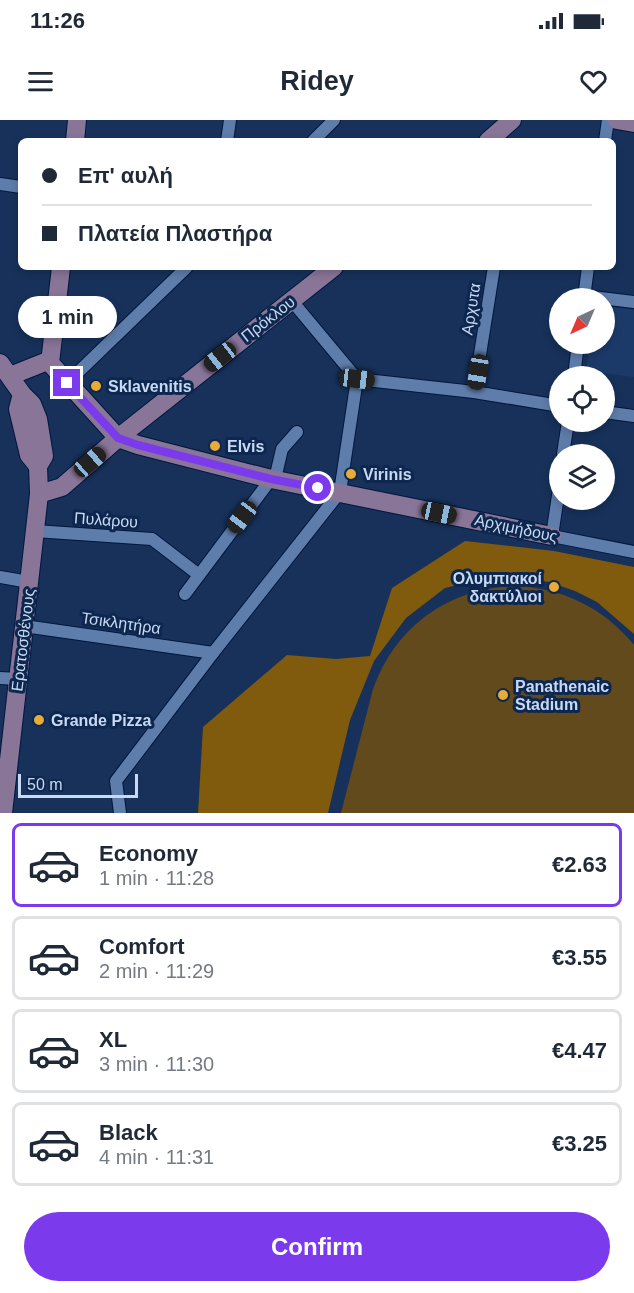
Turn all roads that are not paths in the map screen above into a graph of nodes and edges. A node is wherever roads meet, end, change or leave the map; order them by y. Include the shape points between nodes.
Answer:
1 (77, 120) edge
2 (230, 120) edge
3 (334, 120) edge
4 (512, 120) edge
5 (608, 120) edge
6 (617, 120) edge
7 (634, 123) edge
8 (75, 138) edge
9 (227, 138) edge
10 (316, 138) edge
11 (491, 138) edge
12 (605, 138) edge
13 (0, 184) edge
14 (18, 187) edge
15 (61, 270) edge
16 (184, 270) edge
17 (330, 270) edge
18 (494, 270) edge
19 (588, 270) edge
20 (585, 288) edge
21 (615, 300) edge
22 (292, 301) junction
23 (634, 302) edge
24 (50, 363) junction
25 (3, 375) edge
26 (357, 379) junction
27 (67, 383) junction
28 (474, 392) junction
29 (549, 404) edge
30 (615, 413) edge
31 (634, 416) edge
32 (297, 432) dead end
33 (118, 438) junction
34 (273, 479) junction
35 (340, 492) junction
36 (39, 494) junction
37 (556, 510) edge
38 (35, 531) junction
39 (552, 536) junction
40 (634, 552) edge
41 (199, 575) junction
42 (0, 577) edge
43 (29, 582) junction
44 (185, 594) dead end
45 (24, 626) junction
46 (213, 653) junction
47 (9, 679) edge
48 (3, 813) edge
49 (120, 813) edge

1 - 8 street
2 - 9 street
3 - 10 street
4 - 11 street
5 - 12 street
6 - 7 street
13 - 14 street
15 - 24 street
16 - 27 street
17 - 22 street, Πρόκλου
18 - 28 street, Αρχυτα
19 - 20 street
21 - 23 street
22 - 26 street
22 - 33 street, Πρόκλου
24 - 25 street
24 - 27 street
25 - 36 street, Ερατοσθένους via 32,404 38,419 44,456 38,466
26 - 28 street
26 - 35 street
27 - 33 street
28 - 29 street
30 - 31 street
32 - 34 street via 282,450
33 - 34 street, Αρχιμήδους
33 - 36 street, Πρόκλου via 62,487
34 - 35 street, Αρχιμήδους
34 - 41 street
35 - 39 street, Αρχιμήδους
35 - 46 street
36 - 38 street, Ερατοσθένους
37 - 39 street
38 - 41 street, Πυλάρου via 152,539
38 - 43 street, Ερατοσθένους
39 - 40 street, Αρχιμήδους
41 - 44 street
42 - 43 street
43 - 45 street, Ερατοσθένους
45 - 46 street, Τσικλητήρα
45 - 47 street, Ερατοσθένους
46 - 49 street via 116,781
47 - 48 street, Ερατοσθένους

